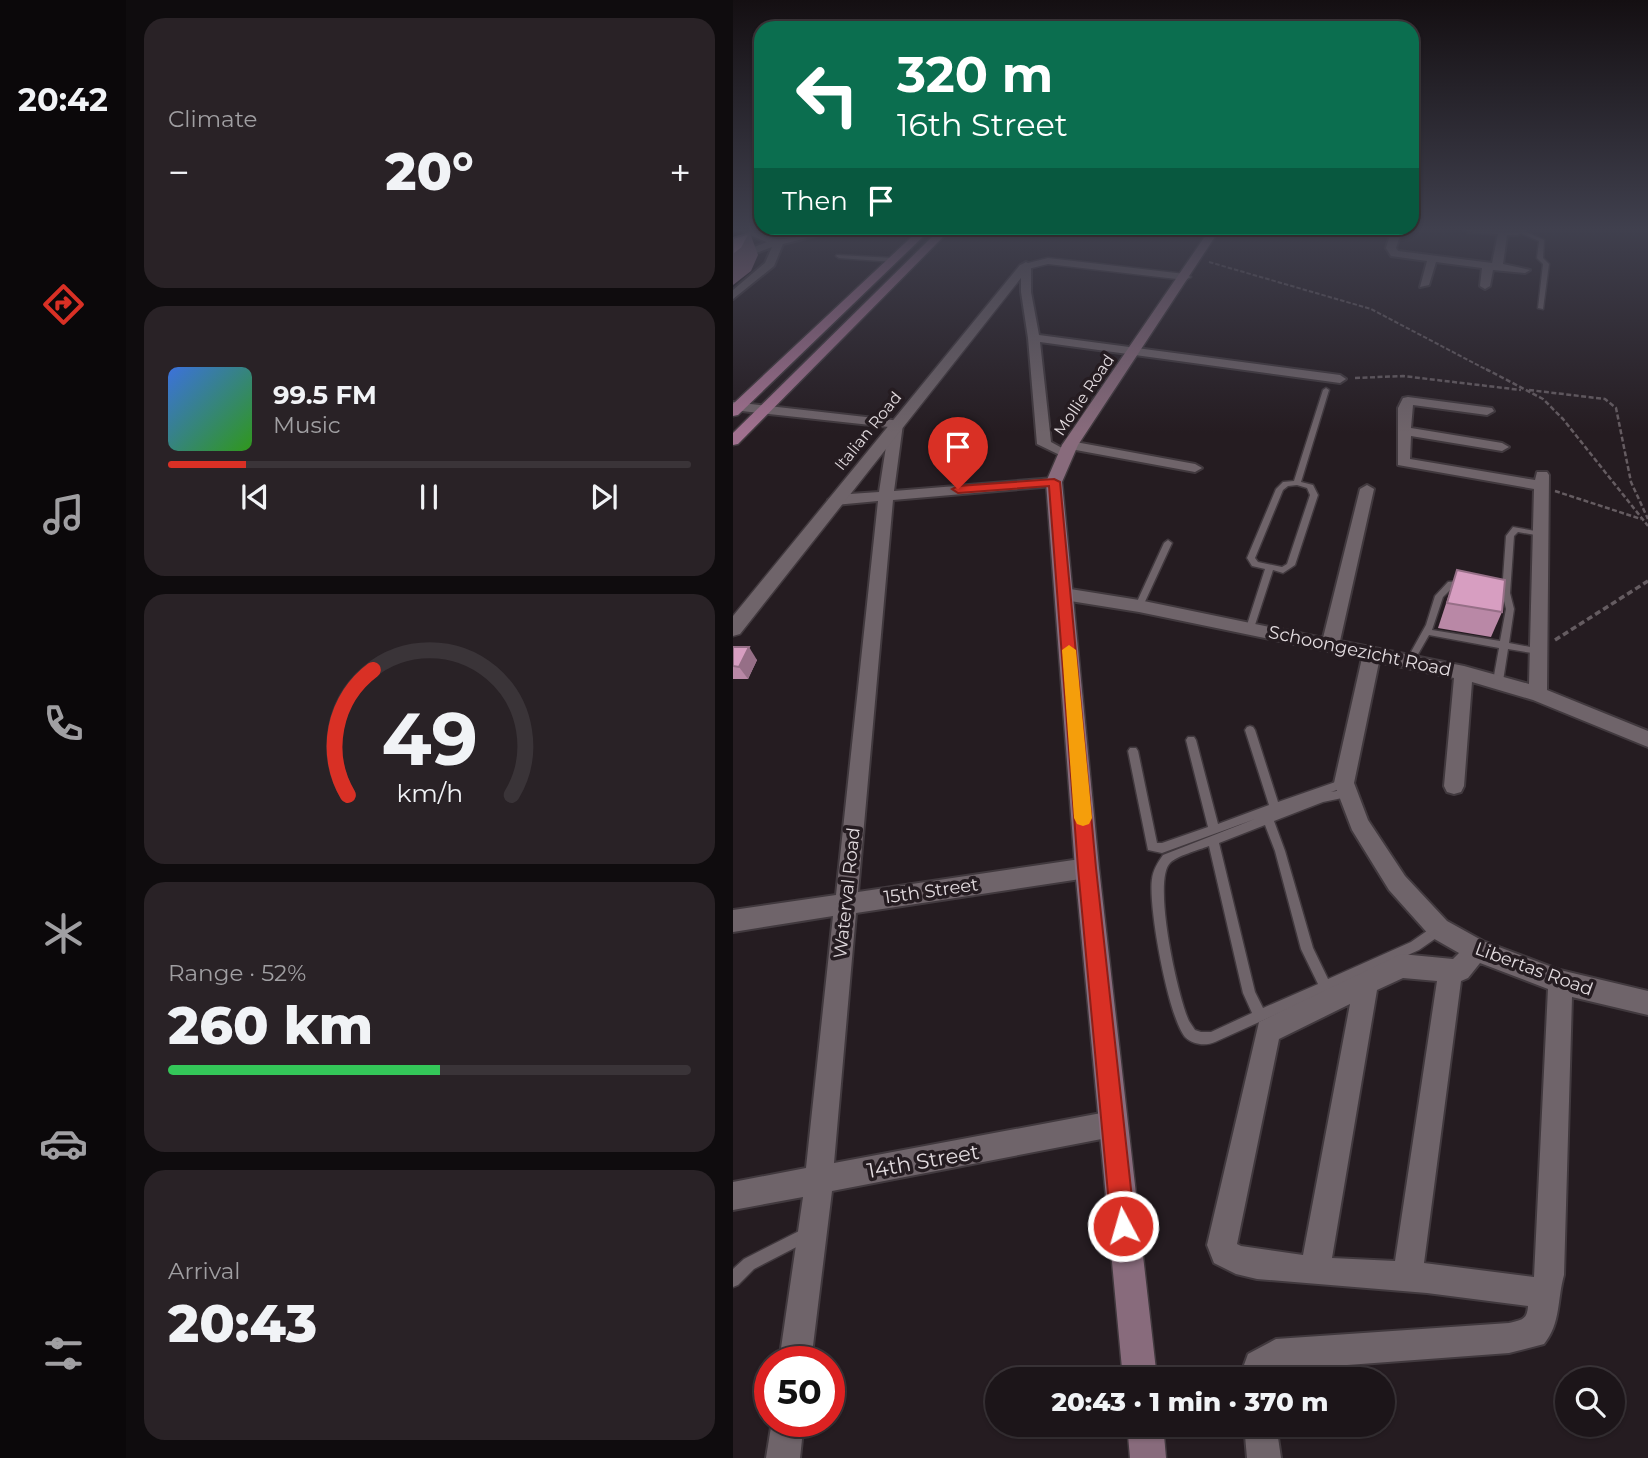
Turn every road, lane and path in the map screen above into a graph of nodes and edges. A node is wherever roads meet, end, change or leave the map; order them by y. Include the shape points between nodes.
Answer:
1 (854, 297) edge
2 (879, 297) edge
3 (999, 297) edge
4 (1027, 297) edge
5 (1171, 297) edge
6 (1336, 297) edge
7 (1542, 297) edge
8 (1541, 308) dead end
9 (1034, 338) junction
10 (1134, 352) junction
11 (1340, 379) joint
12 (1326, 390) dead end
13 (1526, 390) junction
14 (735, 408) edge
15 (765, 410) junction
16 (1487, 411) dead end
17 (896, 424) junction
18 (1404, 431) junction
19 (733, 441) edge
20 (1502, 447) dead end
21 (1068, 449) junction
22 (1195, 468) dead end
23 (1055, 480) junction
24 (1542, 481) junction
25 (1297, 483) junction
26 (1368, 489) dead end
27 (886, 494) junction
28 (835, 500) junction
29 (1645, 520) edge
30 (1648, 526) edge
31 (1541, 534) junction
32 (1168, 542) dead end
33 (1269, 569) junction
34 (1648, 581) edge
35 (1473, 586) edge
36 (1064, 594) junction
37 (1139, 606) junction
38 (1250, 628) junction
39 (733, 629) edge
40 (1427, 632) junction
41 (1330, 644) junction
42 (1503, 646) junction
43 (1538, 651) junction
44 (1372, 653) junction
45 (1410, 661) junction
46 (1464, 673) junction
47 (1498, 681) junction
48 (1538, 694) junction
49 (1250, 730) dead end
50 (1648, 739) edge
51 (1191, 740) dead end
52 (1133, 751) dead end
53 (1454, 786) dead end
54 (1346, 788) junction
55 (1275, 808) junction
56 (1268, 819) junction
57 (1213, 835) junction
58 (1087, 868) junction
59 (846, 903) junction
60 (733, 921) edge
61 (1439, 929) junction
62 (1476, 950) junction
63 (1450, 972) junction
64 (1367, 982) junction
65 (1560, 982) junction
66 (1325, 986) junction
67 (1648, 1003) edge
68 (1260, 1015) junction
69 (1112, 1124) junction
70 (819, 1180) junction
71 (733, 1196) edge
72 (812, 1231) junction
73 (1315, 1271) junction
74 (1408, 1276) junction
75 (733, 1280) edge
76 (1544, 1293) junction
77 (797, 1346) edge
78 (1139, 1367) edge
79 (1258, 1367) edge
80 (786, 1437) edge
81 (1146, 1437) edge
82 (1262, 1437) edge
83 (783, 1458) edge
84 (1148, 1458) edge
85 (1264, 1458) edge

1 - 14 main road
2 - 15 main road
3 - 17 street, Italian Road
4 - 9 street
5 - 10 main road, Mollie Road
6 - 13 path via 1371,309
7 - 8 lane
9 - 10 street
9 - 21 street via 1044,444
10 - 11 street
10 - 21 main road, Mollie Road
11 - 13 path via 1403,376
12 - 25 lane
13 - 29 path via 1549,403
13 - 29 path via 1594,397 1616,408 1631,482
14 - 15 street
15 - 17 street
15 - 19 main road
16 - 18 street via 1409,401
17 - 27 street, Waterval Road
17 - 28 street, Italian Road
18 - 20 street
18 - 24 street via 1404,463
21 - 22 street
21 - 23 main road, Mollie Road
23 - 27 street
23 - 36 main road
24 - 29 path
24 - 31 street
25 - 33 lane via 1280,489 1251,558
25 - 33 lane via 1310,487 1314,495 1295,554 1289,569
26 - 41 street
27 - 28 street
27 - 59 street, Waterval Road
28 - 39 street, Italian Road
29 - 30 path
31 - 42 lane via 1512,531 1503,598 1510,609
31 - 43 street
32 - 37 lane
33 - 38 lane
34 - 43 path
35 - 40 lane via 1451,584 1443,590
36 - 37 street, Schoongezicht Road
36 - 58 main road
37 - 38 street, Schoongezicht Road
38 - 41 street, Schoongezicht Road
40 - 42 lane
40 - 45 lane
41 - 44 street, Schoongezicht Road
42 - 43 lane
42 - 47 lane
43 - 48 street
44 - 45 street, Schoongezicht Road
44 - 54 street
45 - 46 street, Schoongezicht Road
46 - 47 street, Schoongezicht Road
46 - 53 street
47 - 48 street, Schoongezicht Road
48 - 50 street, Schoongezicht Road
49 - 55 lane
51 - 57 lane
52 - 57 lane via 1152,847
54 - 55 lane
54 - 56 lane
54 - 61 street, Libertas Road via 1359,824 1397,883
55 - 57 lane
56 - 57 lane
56 - 66 lane via 1307,949
57 - 68 lane via 1249,993
57 - 68 lane via 1167,858 1157,878 1178,1014 1189,1033 1199,1038 1211,1038
58 - 59 street, 15th Street
58 - 69 main road
59 - 60 street, 15th Street
59 - 70 street, Waterval Road
61 - 62 street, Libertas Road
61 - 66 lane via 1415,946
62 - 63 street via 1460,970
62 - 65 street, Libertas Road
63 - 64 street via 1412,964
63 - 74 street
64 - 73 street
64 - 73 street via 1265,1035 1222,1245 1224,1254 1239,1262
65 - 67 street, Libertas Road
65 - 76 street via 1549,1275
66 - 68 lane
69 - 70 street, 14th Street
69 - 78 main road
70 - 71 street, 14th Street
70 - 72 street, Waterval Road
72 - 75 lane via 749,1264
72 - 77 street, Waterval Road
73 - 74 street
74 - 76 street
76 - 79 street via 1542,1322 1533,1332 1509,1338 1276,1355
80 - 83 street
81 - 84 main road
82 - 85 street

